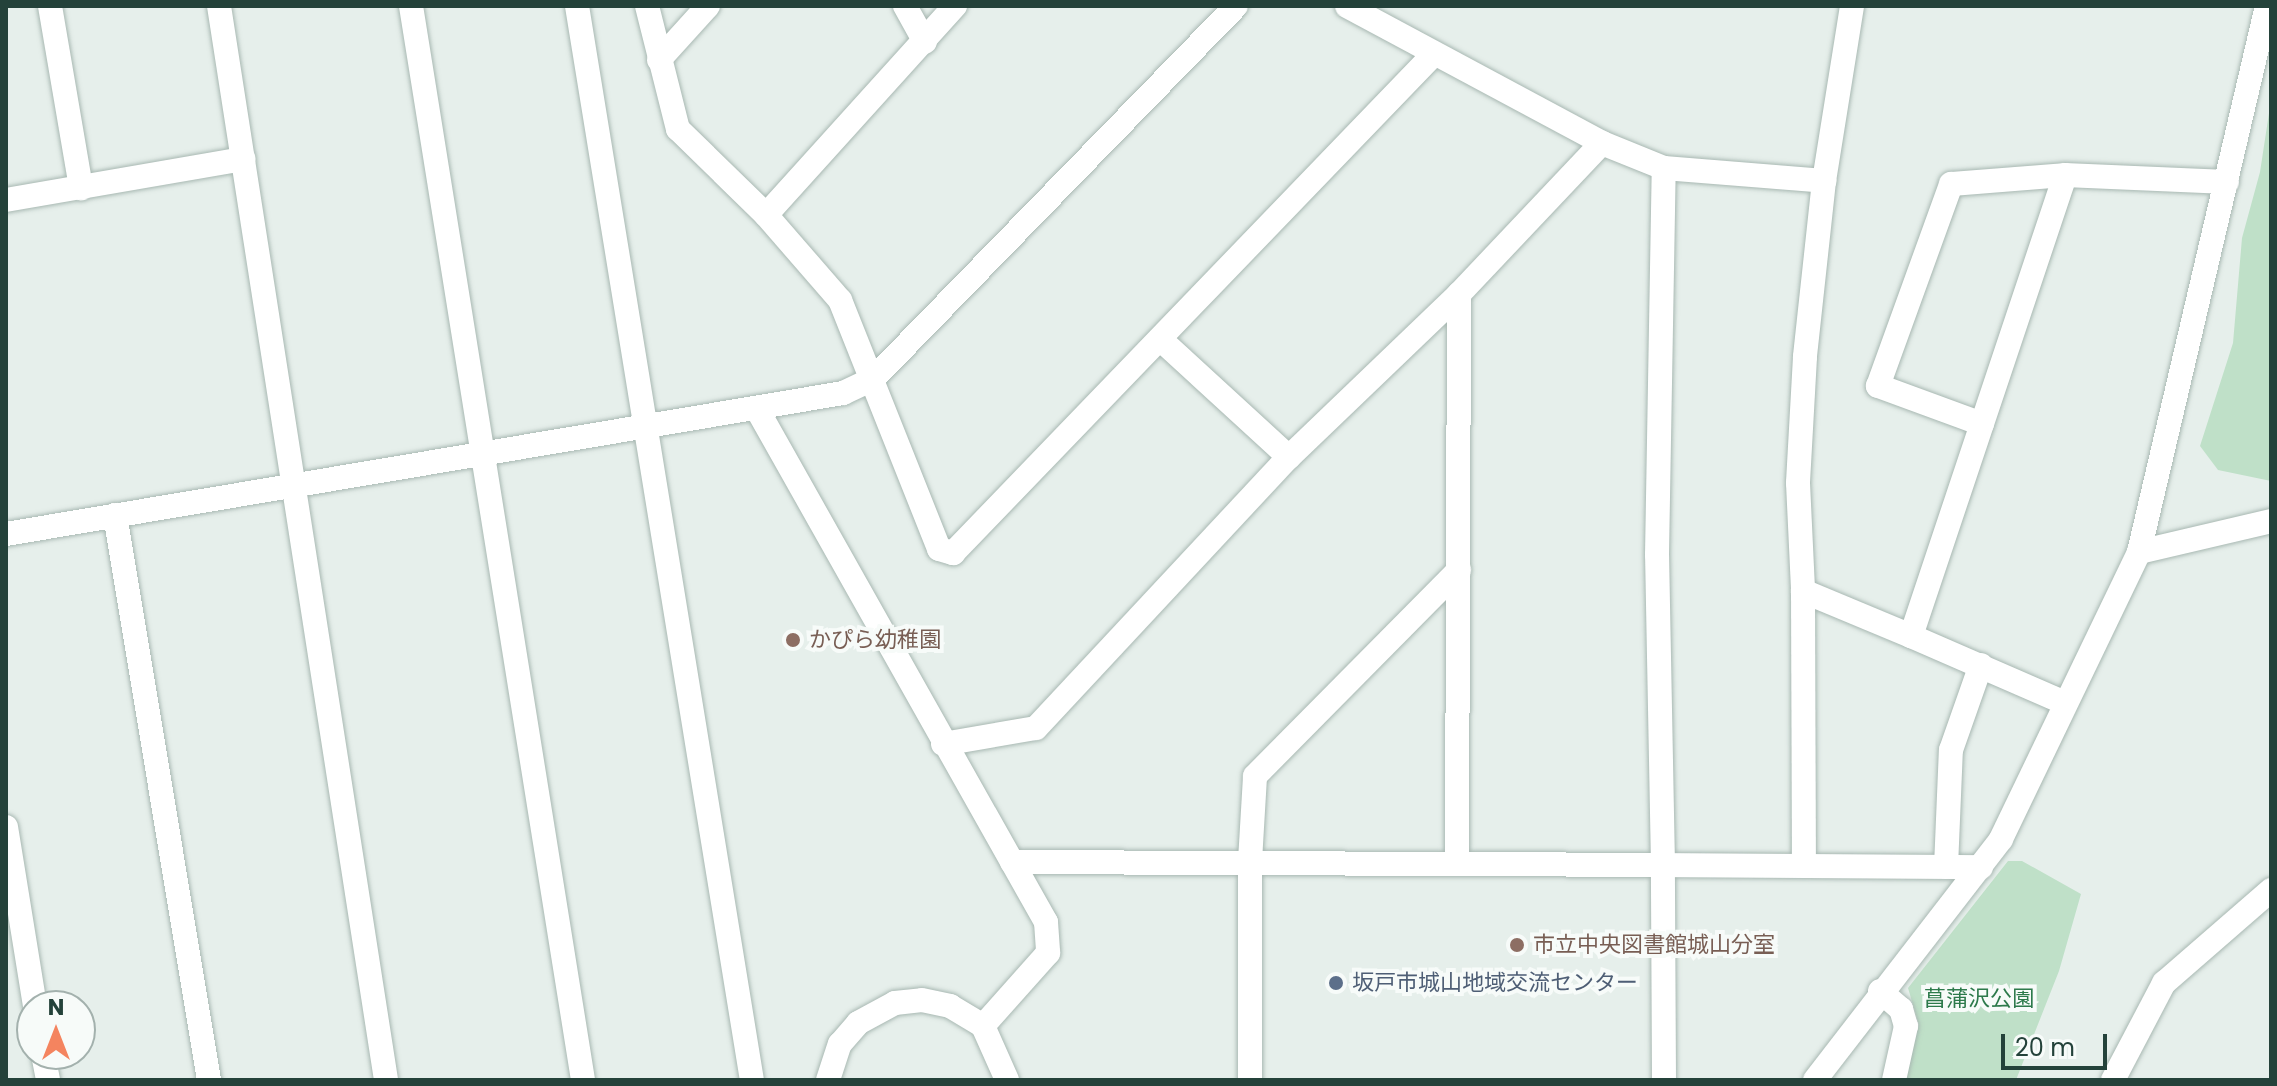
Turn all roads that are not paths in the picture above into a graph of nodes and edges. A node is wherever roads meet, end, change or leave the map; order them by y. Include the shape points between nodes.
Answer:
1 (50, 6) edge
2 (219, 6) edge
3 (411, 6) edge
4 (577, 6) edge
5 (647, 6) edge
6 (708, 6) edge
7 (905, 6) edge
8 (955, 6) edge
9 (1236, 6) edge
10 (1347, 6) edge
11 (1852, 6) edge
12 (2267, 6) edge
13 (925, 42) junction
14 (1432, 56) junction
15 (659, 60) junction
16 (1602, 143) junction
17 (243, 159) junction
18 (1664, 168) junction
19 (2065, 175) junction
20 (1824, 181) junction
21 (2227, 182) junction
22 (81, 188) junction
23 (6, 200) edge
24 (766, 215) junction
25 (1459, 294) junction
26 (1160, 339) junction
27 (873, 379) junction
28 (757, 409) junction
29 (1982, 424) junction
30 (646, 428) junction
31 (486, 454) junction
32 (1289, 457) junction
33 (297, 487) junction
34 (115, 515) junction
35 (2271, 521) edge
36 (6, 534) edge
37 (2139, 552) junction
38 (1459, 570) junction
39 (1803, 591) junction
40 (1911, 636) junction
41 (1981, 665) junction
42 (2065, 703) junction
43 (943, 744) junction
44 (6, 827) edge
45 (1250, 861) junction
46 (1457, 861) junction
47 (1012, 862) junction
48 (1663, 865) junction
49 (1804, 865) junction
50 (1946, 867) junction
51 (1981, 867) junction
52 (2271, 890) edge
53 (32, 990) edge
54 (1880, 991) junction
55 (983, 1026) junction
56 (209, 1080) edge
57 (386, 1080) edge
58 (583, 1080) edge
59 (752, 1080) edge
60 (828, 1080) edge
61 (1007, 1080) edge
62 (1250, 1080) edge
63 (1664, 1080) edge
64 (1815, 1080) edge
65 (1894, 1080) edge
66 (2113, 1080) edge

1 - 22 street
2 - 17 street
3 - 31 street
4 - 30 street
5 - 15 street
6 - 15 street
7 - 13 street
8 - 13 street
9 - 27 street
10 - 14 street
11 - 20 street
12 - 21 street
13 - 24 street
14 - 16 street
14 - 26 street
15 - 24 street via 678,129
16 - 18 street
16 - 25 street
17 - 22 street
17 - 33 street
18 - 20 street
18 - 48 street via 1657,555
19 - 21 street
19 - 29 street
19 - 29 street via 1951,184 1878,386
20 - 39 street via 1802,420
21 - 37 street
22 - 23 street
24 - 27 street via 834,291
25 - 32 street
25 - 38 street
26 - 27 street via 953,553 939,549
26 - 32 street
27 - 28 street via 843,393
28 - 30 street
28 - 43 street
29 - 40 street
30 - 31 street
30 - 59 street
31 - 33 street
31 - 58 street
32 - 43 street via 1036,728
33 - 34 street
33 - 57 street
34 - 36 street
34 - 56 street
35 - 37 street
37 - 42 street
38 - 45 street via 1255,776
38 - 46 street
39 - 40 street
39 - 49 street
40 - 41 street
41 - 42 street
41 - 50 street via 1951,750
42 - 51 street via 2001,839
43 - 47 street
44 - 53 street
45 - 46 street
45 - 47 street
45 - 62 street
46 - 48 street
47 - 55 street via 1046,922 1048,953
48 - 49 street
48 - 63 street
49 - 50 street
50 - 51 street
51 - 54 street
52 - 66 street via 2164,983
54 - 64 street
54 - 65 street via 1901,1009 1906,1026
55 - 60 street via 936,1002 881,1008 848,1033
55 - 61 street

